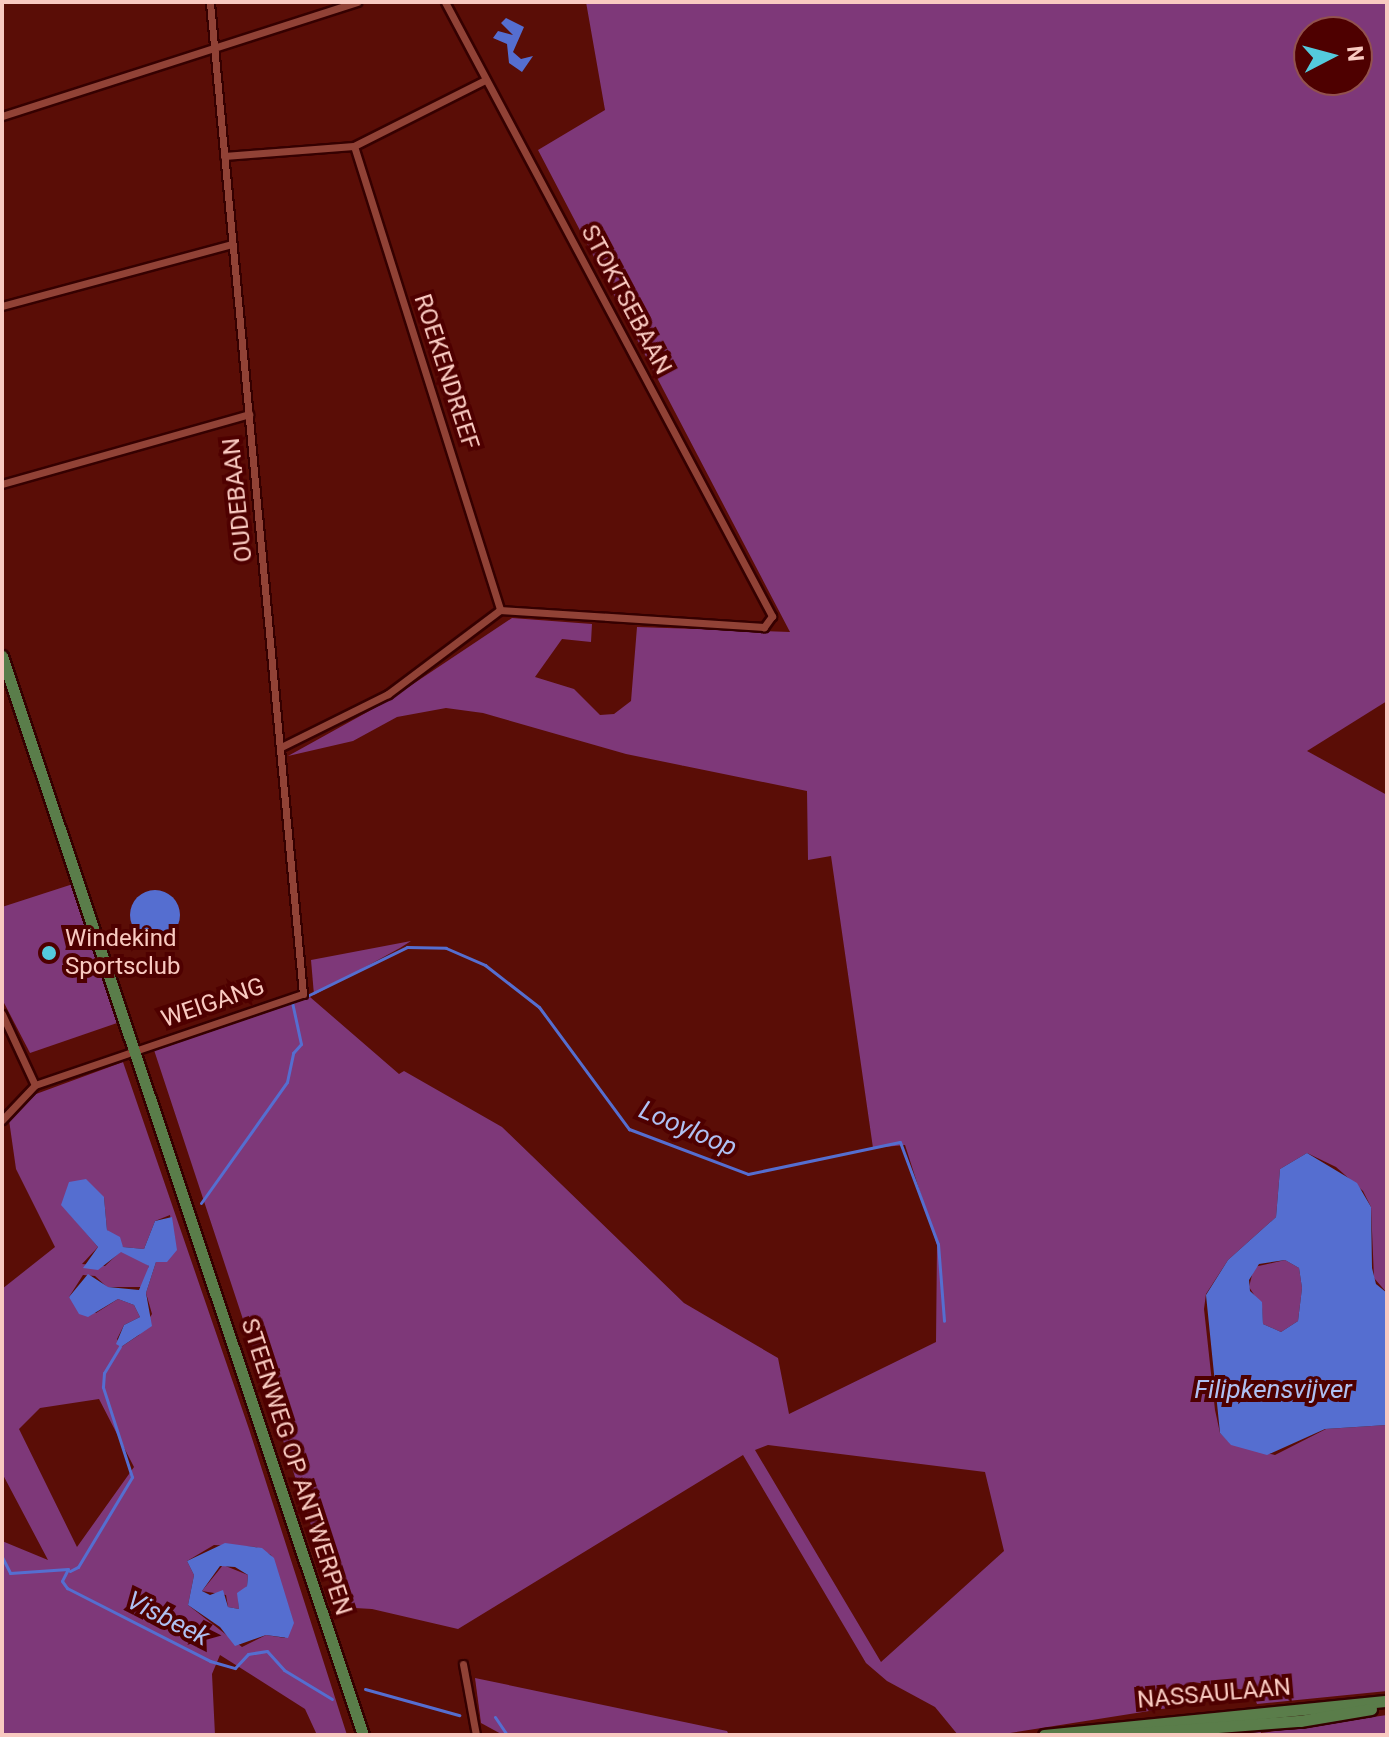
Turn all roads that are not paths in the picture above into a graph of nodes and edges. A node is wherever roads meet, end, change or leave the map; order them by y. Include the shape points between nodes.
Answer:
1 (210, 2) edge
2 (357, 2) edge
3 (445, 2) edge
4 (214, 47) junction
5 (485, 80) junction
6 (2, 116) edge
7 (354, 146) junction
8 (224, 156) junction
9 (232, 244) junction
10 (2, 306) edge
11 (249, 414) junction
12 (2, 484) edge
13 (500, 610) junction
14 (2, 656) edge
15 (281, 747) junction
16 (303, 994) joint
17 (2, 1014) edge
18 (135, 1051) junction
19 (35, 1085) junction
20 (2, 1120) edge
21 (463, 1664) dead end
22 (1387, 1703) edge
23 (1209, 1726) edge
24 (363, 1735) edge
25 (476, 1735) edge
26 (1044, 1735) edge
27 (1112, 1735) edge

1 - 4 street, OUDEBAAN
2 - 4 street
3 - 5 street, STOKTSEBAAN
4 - 6 street
4 - 8 street, OUDEBAAN
5 - 7 street
5 - 13 street, STOKTSEBAAN via 772,616 764,627
7 - 8 street
7 - 13 street, ROEKENDREEF
8 - 9 street, OUDEBAAN
9 - 10 street
9 - 11 street, OUDEBAAN
11 - 12 street
11 - 15 street, OUDEBAAN
13 - 15 street via 388,694
14 - 18 main road, STEENWEG OP ANTWERPEN
15 - 16 street, OUDEBAAN
16 - 18 street, WEIGANG
17 - 19 street
18 - 19 street, WEIGANG
18 - 24 main road, STEENWEG OP ANTWERPEN
19 - 20 street
21 - 25 street
22 - 23 main road, NASSAULAAN via 1300,1721
23 - 26 main road, NASSAULAAN
23 - 27 main road, NASSAULAAN

